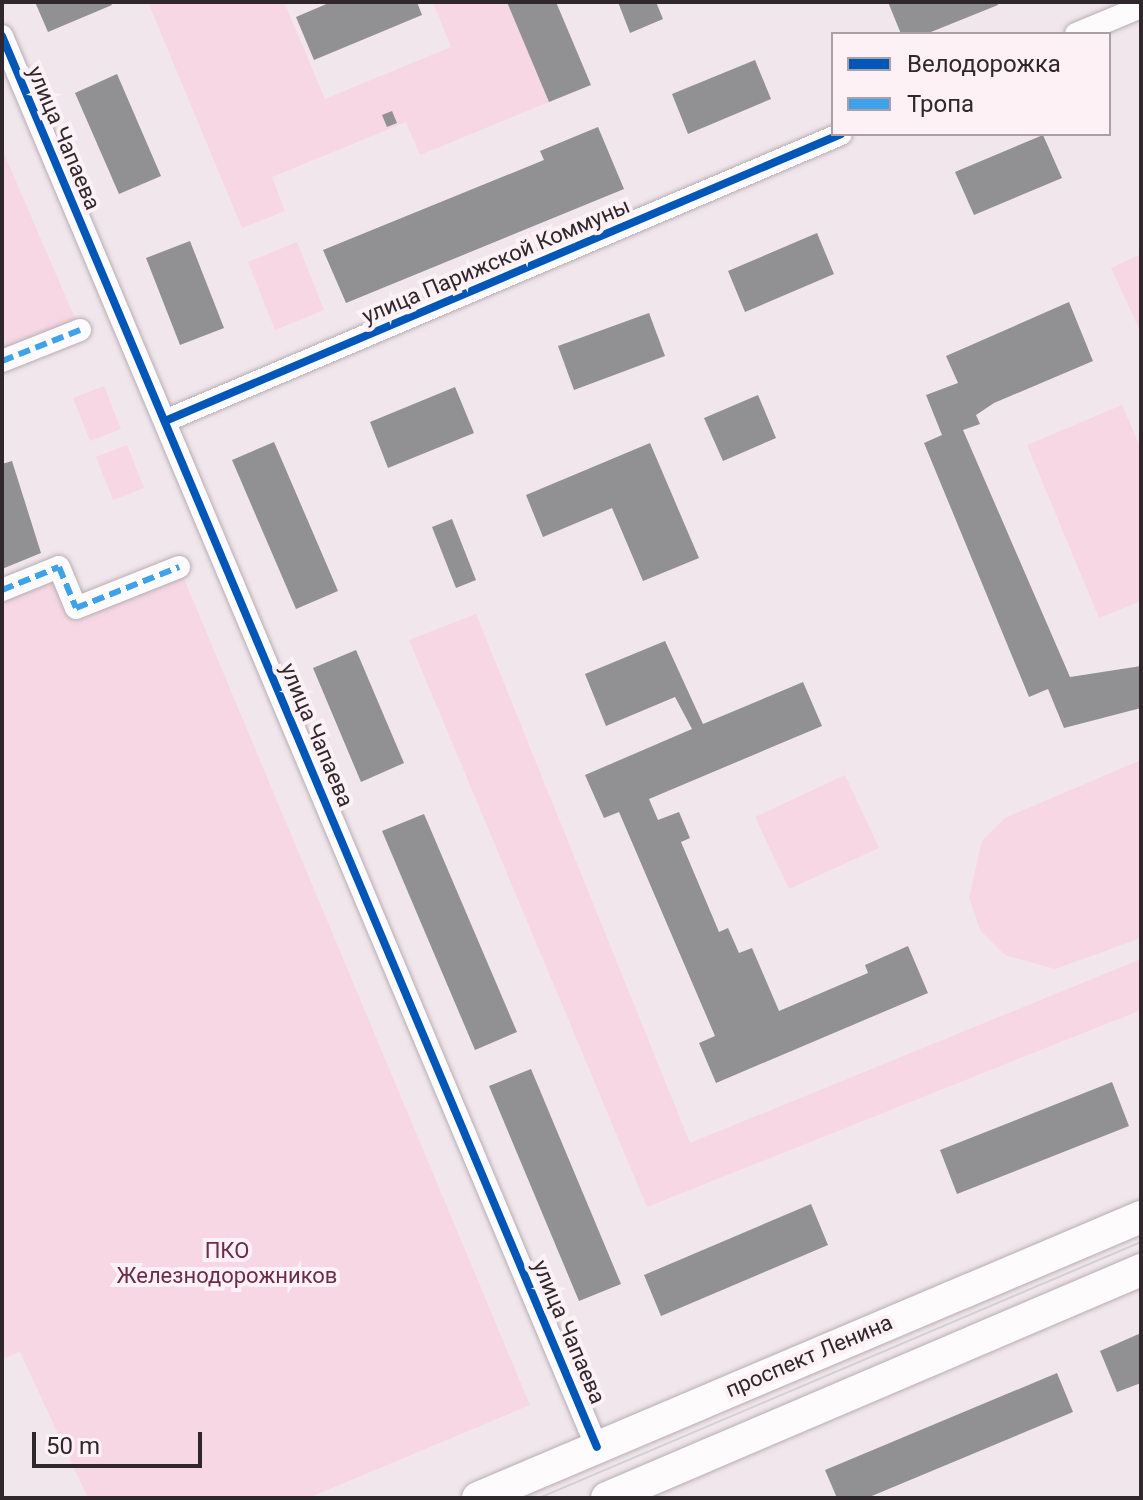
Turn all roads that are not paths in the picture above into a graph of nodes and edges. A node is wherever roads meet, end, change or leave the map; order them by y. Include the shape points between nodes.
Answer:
1 (1141, 7) edge
2 (1081, 32) edge
3 (2, 36) edge
4 (836, 136) edge
5 (80, 330) dead end
6 (2, 361) edge
7 (165, 421) junction
8 (179, 567) dead end
9 (2, 590) edge
10 (1141, 1217) edge
11 (1141, 1270) edge
12 (597, 1447) junction
13 (613, 1496) edge
14 (478, 1498) edge

1 - 2 street
3 - 7 street, улица Чапаева
4 - 7 street, улица Парижской Коммуны
5 - 6 street
7 - 12 street, улица Чапаева
8 - 9 street via 76,608 59,567
10 - 12 highway, проспект Ленина
11 - 13 highway
12 - 13 highway
12 - 14 highway, проспект Ленина

